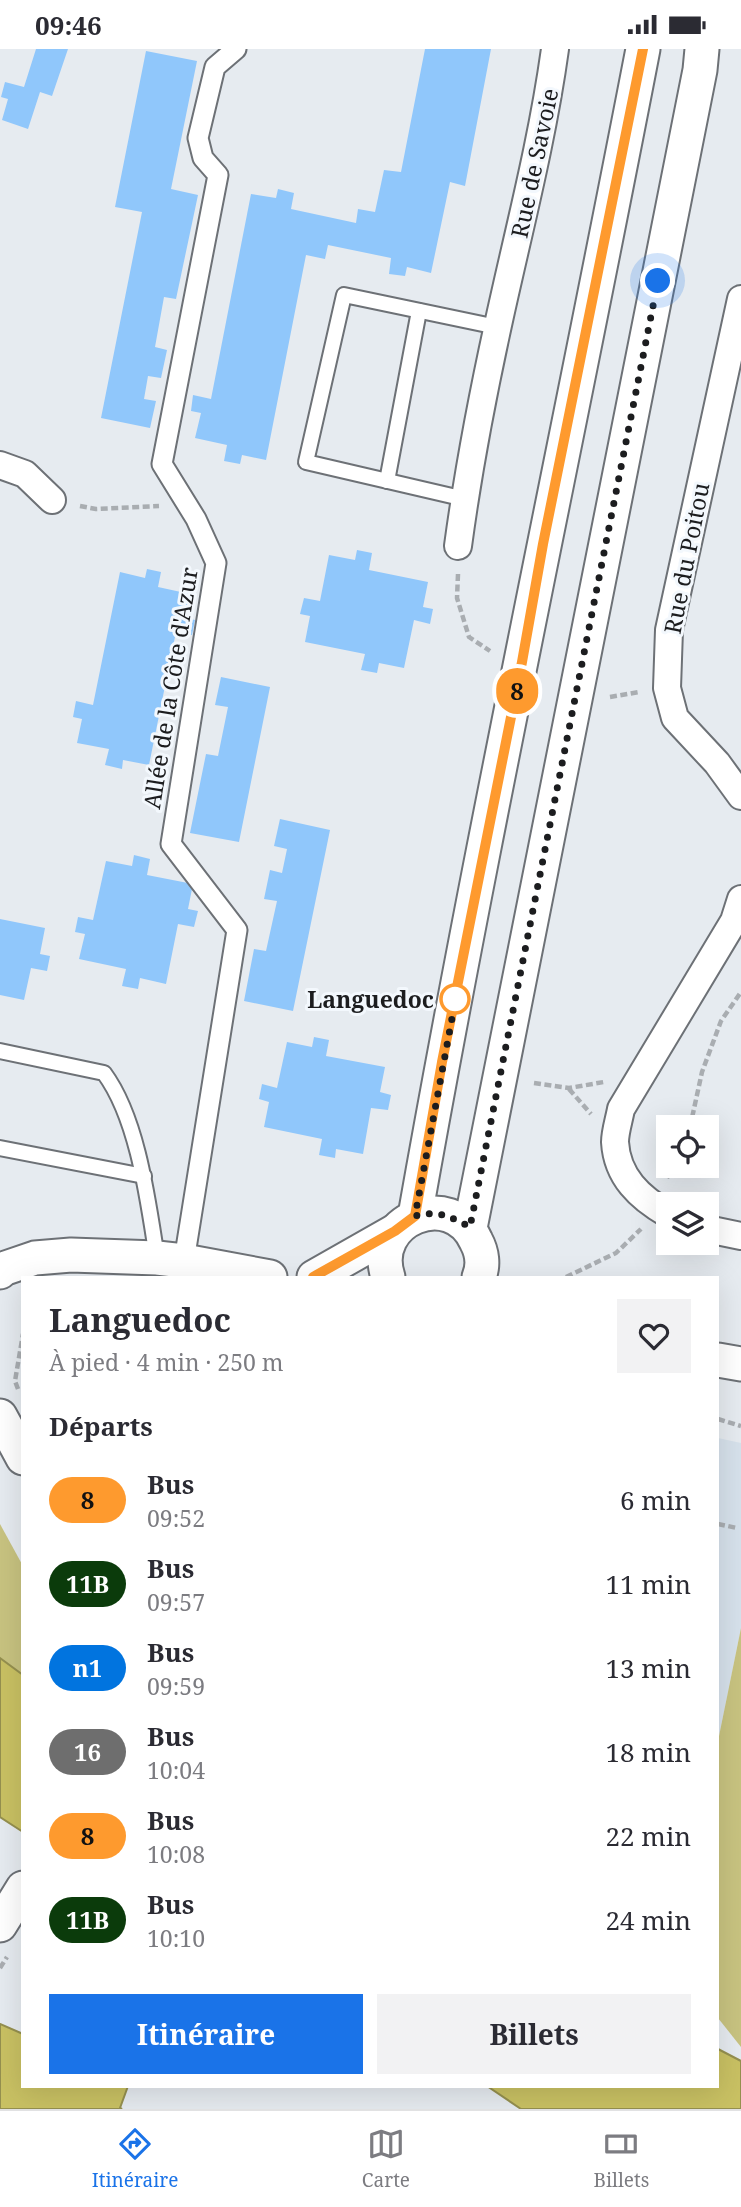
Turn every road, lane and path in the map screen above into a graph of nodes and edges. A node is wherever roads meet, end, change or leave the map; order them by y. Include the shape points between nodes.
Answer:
1 (236, 49) edge
2 (555, 49) edge
3 (643, 49) edge
4 (702, 56) edge
5 (741, 299) edge
6 (419, 311) junction
7 (498, 327) junction
8 (0, 465) edge
9 (387, 481) junction
10 (464, 499) junction
11 (52, 500) joint
12 (187, 505) junction
13 (458, 546) dead end
14 (741, 796) edge
15 (741, 899) edge
16 (741, 992) edge
17 (0, 1051) edge
18 (693, 1115) edge
19 (0, 1148) edge
20 (144, 1176) junction
21 (656, 1206) edge
22 (656, 1215) edge
23 (405, 1224) junction
24 (470, 1227) junction
25 (719, 1231) edge
26 (741, 1235) edge
27 (170, 1259) junction
28 (0, 1272) edge
29 (483, 1275) edge
30 (264, 1276) edge
31 (316, 1276) edge
32 (388, 1276) edge
33 (568, 1276) edge
34 (21, 1346) edge
35 (719, 1360) edge
36 (741, 1364) edge
37 (21, 1395) edge
38 (0, 1416) edge
39 (719, 1419) edge
40 (741, 1426) edge
41 (21, 1454) edge
42 (719, 1524) edge
43 (737, 1528) dead end
44 (21, 1891) edge
45 (0, 1925) edge

1 - 12 street, Allée de la Côte d'Azur via 215,67 198,138 203,158 218,175 162,464
2 - 7 street, Rue de Savoie via 545,118
3 - 23 street via 442,1062
4 - 24 street
5 - 14 street, Rue du Poitou via 669,630 667,688 675,718
6 - 7 lane
6 - 9 lane
6 - 9 lane via 344,295 306,462
7 - 10 street, Rue de Savoie
8 - 11 street via 25,474
9 - 10 lane
10 - 13 street, Rue de Savoie
11 - 12 path via 96,509
12 - 27 street, Allée de la Côte d'Azur via 216,563 171,844 237,930
15 - 21 street via 734,921 621,1109 615,1141 620,1167 633,1189
16 - 18 path via 721,1021
17 - 20 lane via 104,1073 117,1090
19 - 20 lane
20 - 27 lane
22 - 33 path via 616,1253
23 - 24 street via 428,1213 455,1217
23 - 31 street
23 - 32 street via 388,1244
24 - 29 street via 480,1250
25 - 26 street
27 - 28 street via 71,1255 35,1258
27 - 30 street
34 - 37 path via 15,1381
35 - 36 street
38 - 41 street
39 - 40 path
42 - 43 path
44 - 45 street

